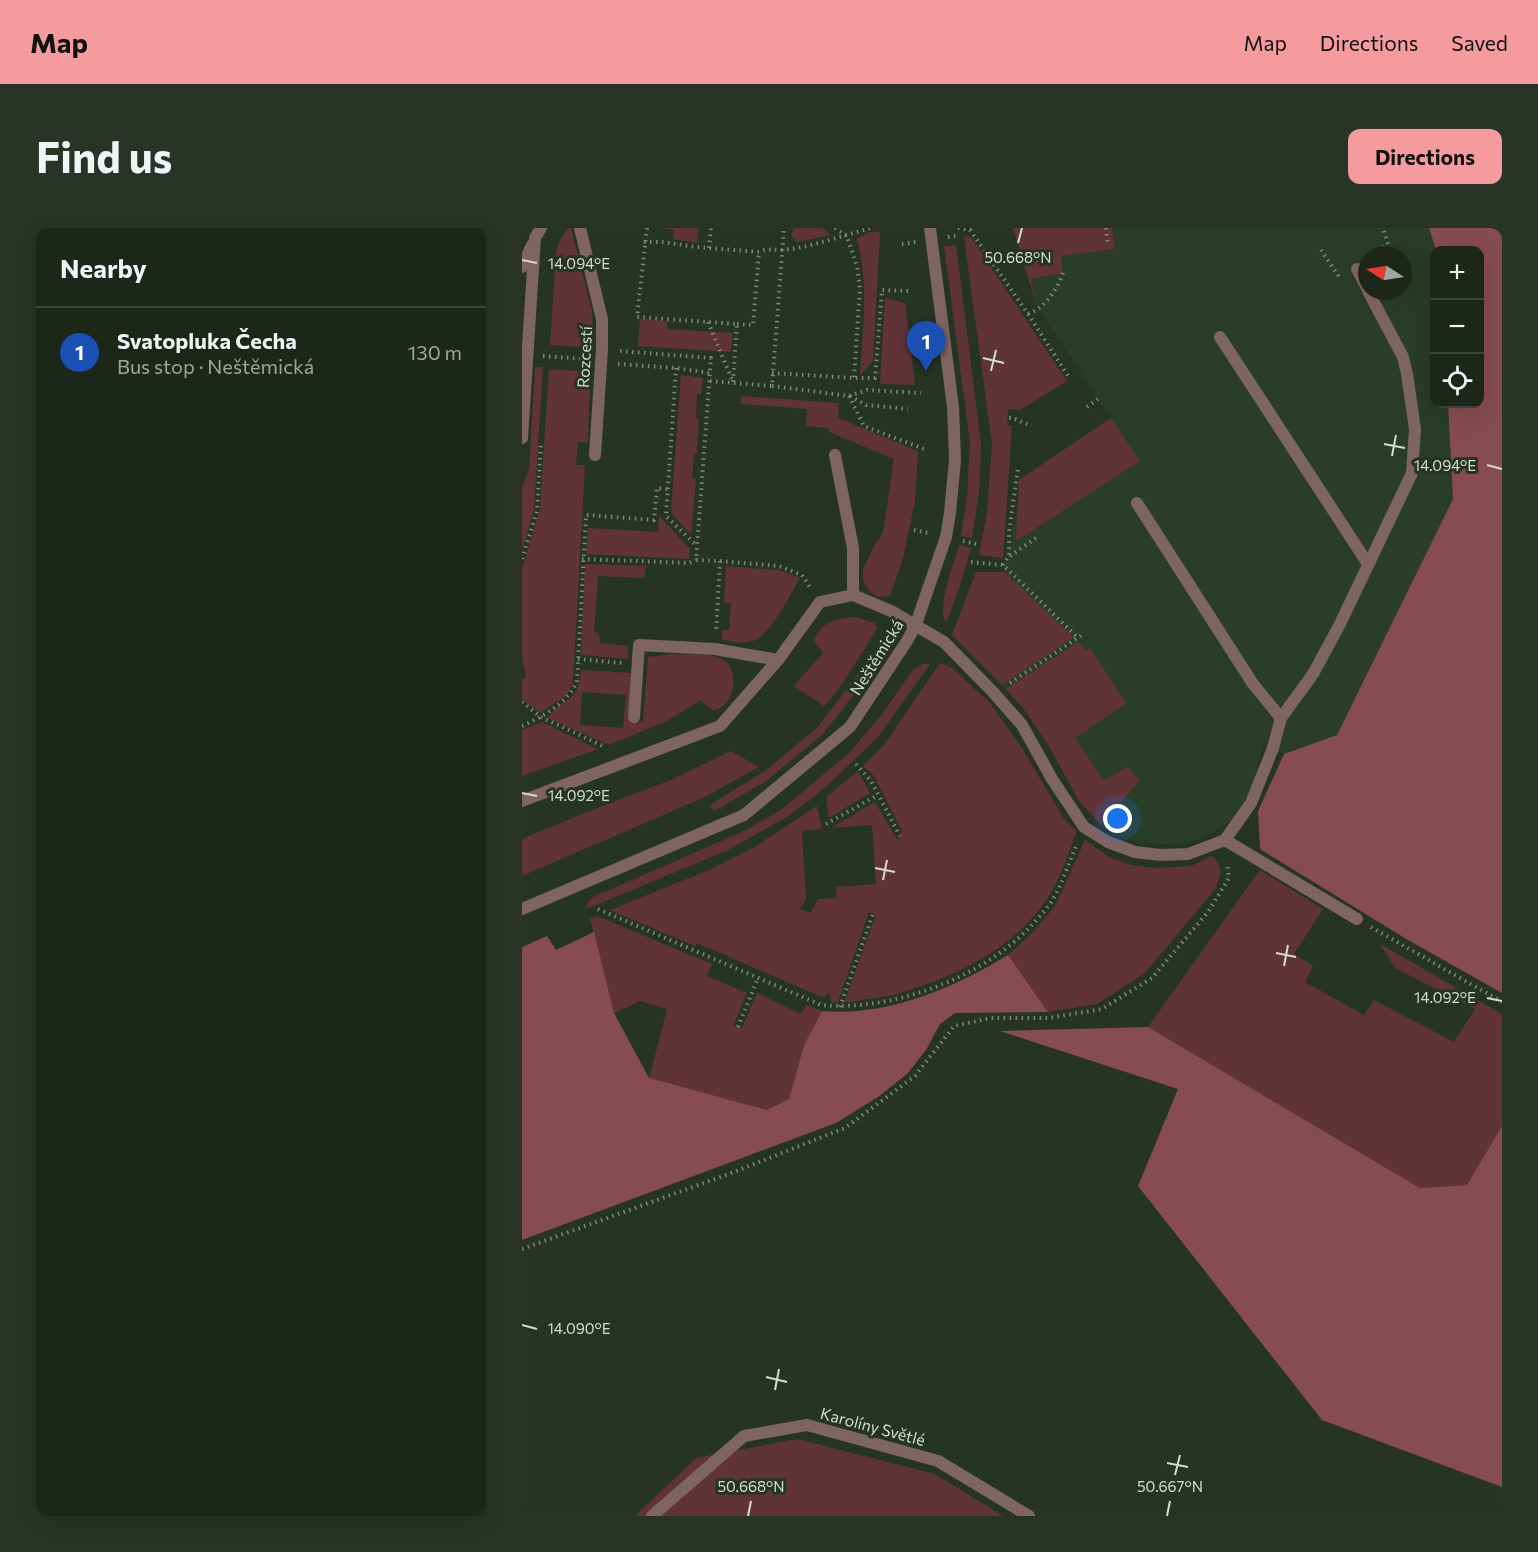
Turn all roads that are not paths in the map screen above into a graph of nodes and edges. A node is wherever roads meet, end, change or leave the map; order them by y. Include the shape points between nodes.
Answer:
1 (580, 228) edge
2 (930, 228) edge
3 (538, 233) edge
4 (522, 267) edge
5 (1373, 300) edge
6 (1220, 337) dead end
7 (522, 438) edge
8 (595, 455) dead end
9 (835, 455) dead end
10 (1137, 503) dead end
11 (1368, 564) junction
12 (853, 595) junction
13 (916, 624) junction
14 (778, 660) junction
15 (634, 717) dead end
16 (1281, 718) junction
17 (522, 801) edge
18 (1225, 840) junction
19 (522, 909) edge
20 (1357, 919) road end
21 (652, 1516) edge
22 (1029, 1516) edge

1 - 8 street, Rozcestí via 602,320
2 - 13 street, Neštěmická via 953,407 955,460 946,537
3 - 4 street
3 - 7 street
5 - 11 street via 1403,357 1415,429 1412,473
6 - 11 street
9 - 12 street via 853,548
10 - 16 street via 1253,684
11 - 16 street via 1313,675
12 - 13 street
12 - 14 street via 820,602
13 - 18 street via 944,642 1022,725 1084,827 1135,852 1161,855 1188,854
13 - 19 street, Neštěmická via 850,727 744,815
14 - 15 street via 715,649 639,645
14 - 17 street via 720,726
16 - 18 street via 1251,803
18 - 20 street
21 - 22 street, Karolíny Světlé via 744,1436 807,1425 938,1461

